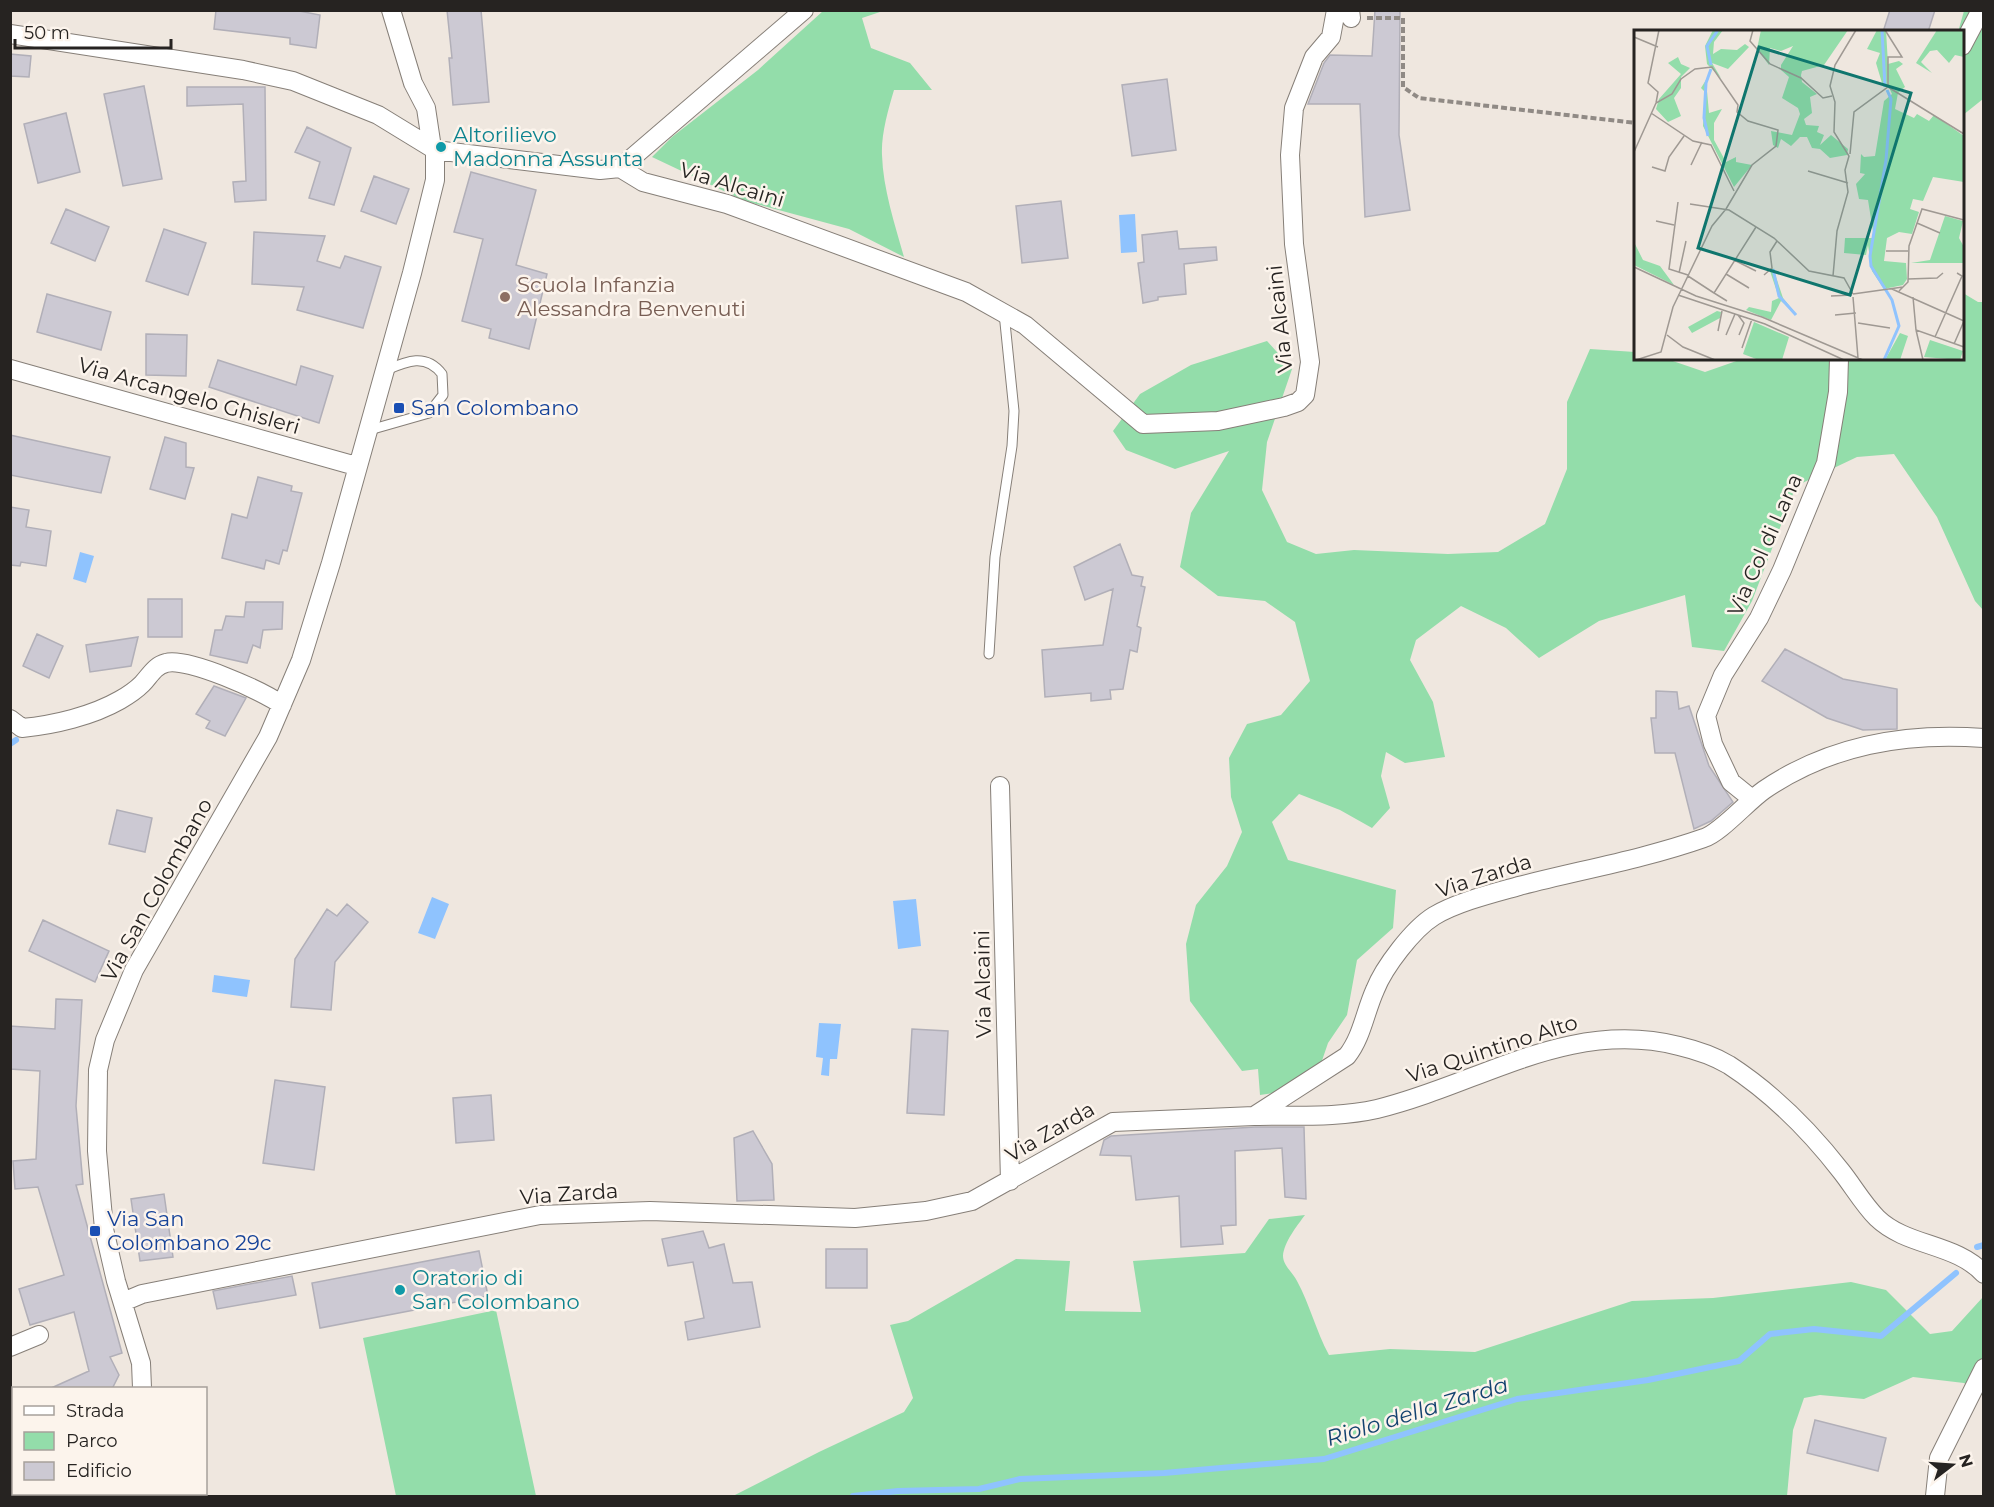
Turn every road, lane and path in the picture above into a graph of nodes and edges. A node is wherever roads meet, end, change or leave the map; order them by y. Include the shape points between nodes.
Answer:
1 (391, 10) edge
2 (804, 10) edge
3 (1981, 10) edge
4 (1346, 13) edge
5 (10, 34) edge
6 (1964, 42) edge
7 (1634, 123) edge
8 (433, 149) junction
9 (620, 168) junction
10 (1004, 313) junction
11 (1839, 360) edge
12 (10, 369) edge
13 (384, 371) junction
14 (366, 431) junction
15 (356, 466) junction
16 (989, 654) dead end
17 (282, 705) junction
18 (10, 719) edge
19 (1983, 738) edge
20 (1000, 786) dead end
21 (1752, 798) junction
22 (1254, 1116) junction
23 (1010, 1181) junction
24 (1983, 1274) edge
25 (123, 1302) junction
26 (39, 1335) dead end
27 (10, 1347) edge
28 (1983, 1368) edge
29 (142, 1387) edge
30 (1935, 1497) edge

1 - 8 street, Via San Colombano via 413,83 426,108
2 - 9 street
3 - 6 street
4 - 7 path via 1403,18 1403,87 1419,98
4 - 10 street, Via Alcaini via 1314,57 1294,108 1290,155 1294,244 1310,362 1305,395 1284,407 1218,421 1143,424 1025,325
5 - 8 street via 293,81 378,115
8 - 9 street via 600,170
8 - 13 street, Via San Colombano via 435,180
9 - 10 street, Via Alcaini via 643,182 727,204 901,266 966,292
10 - 16 lane via 1014,411 995,557
11 - 21 street, Via Col di Lana via 1838,392 1826,464 1782,570 1759,618 1723,675 1706,716 1713,744 1731,782
12 - 15 street, Via Arcangelo Ghisleri
13 - 14 street, Via San Colombano
13 - 14 lane via 405,362 429,362 442,374 444,395 429,413
14 - 15 street, Via San Colombano
15 - 17 street, Via San Colombano via 301,660
17 - 18 street via 270,696 191,666 166,663 119,700 92,711 22,728
17 - 25 street, Via San Colombano via 268,737 134,970 105,1040 95,1104 98,1161 104,1229
19 - 21 street, Via Zarda via 1923,736 1840,751 1793,771
20 - 23 street, Via Alcaini
21 - 22 street, Via Zarda via 1707,837 1490,894 1434,916 1411,936 1376,987 1347,1056
22 - 23 street, Via Zarda via 1113,1122
22 - 24 street, Via Quintino Alto via 1344,1114 1377,1109 1495,1067 1585,1041 1621,1037 1664,1042 1698,1051 1728,1065 1800,1123 1877,1218 1904,1236 1963,1256
23 - 25 street, Via Zarda via 972,1201 926,1211 855,1218 650,1211 540,1215 142,1294
25 - 29 street, Via San Colombano via 141,1363
26 - 27 street
28 - 30 street via 1939,1458

